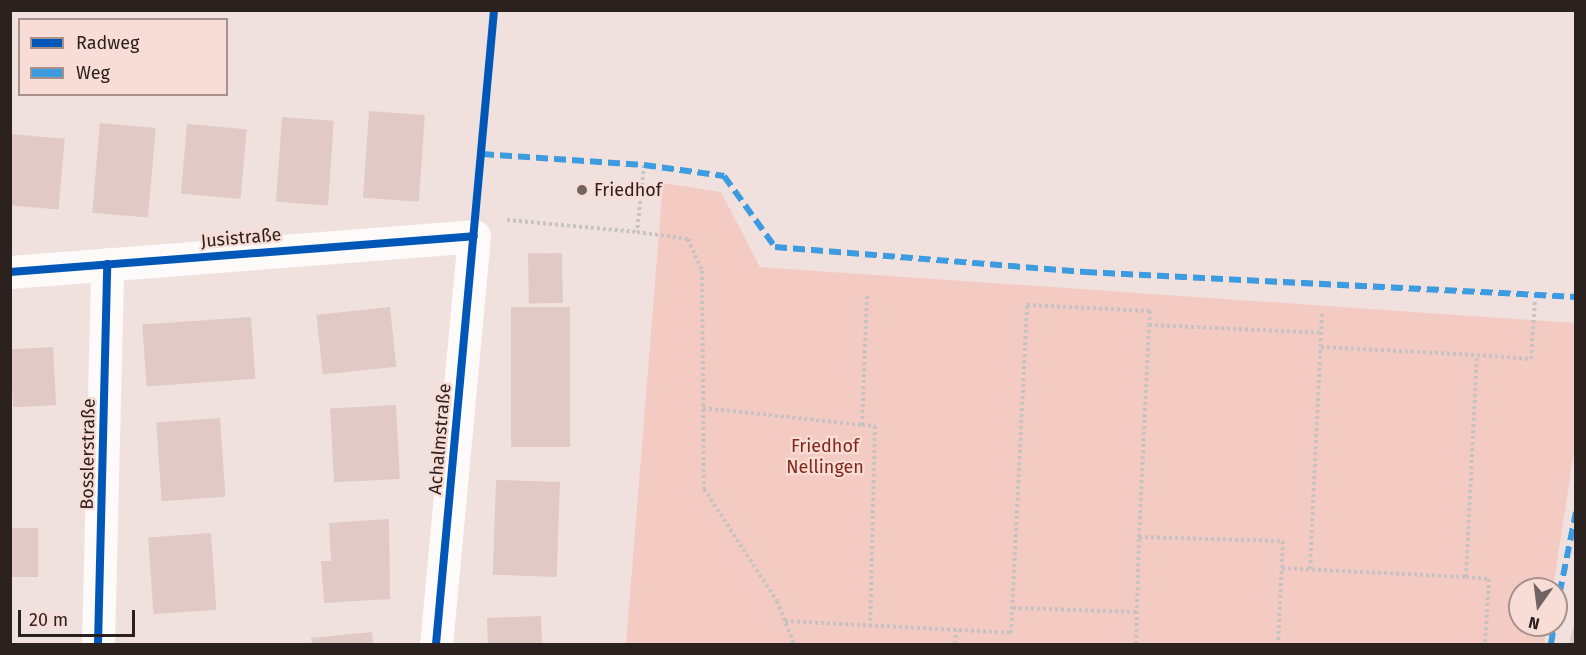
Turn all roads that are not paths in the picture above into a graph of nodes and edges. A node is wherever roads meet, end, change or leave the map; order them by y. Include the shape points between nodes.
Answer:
1 (486, 228) joint
2 (107, 264) junction
3 (10, 272) edge
4 (98, 645) edge
5 (436, 645) edge

1 - 2 street, Jusistraße
1 - 5 street, Achalmstraße
2 - 3 street, Jusistraße
2 - 4 street, Bosslerstraße

